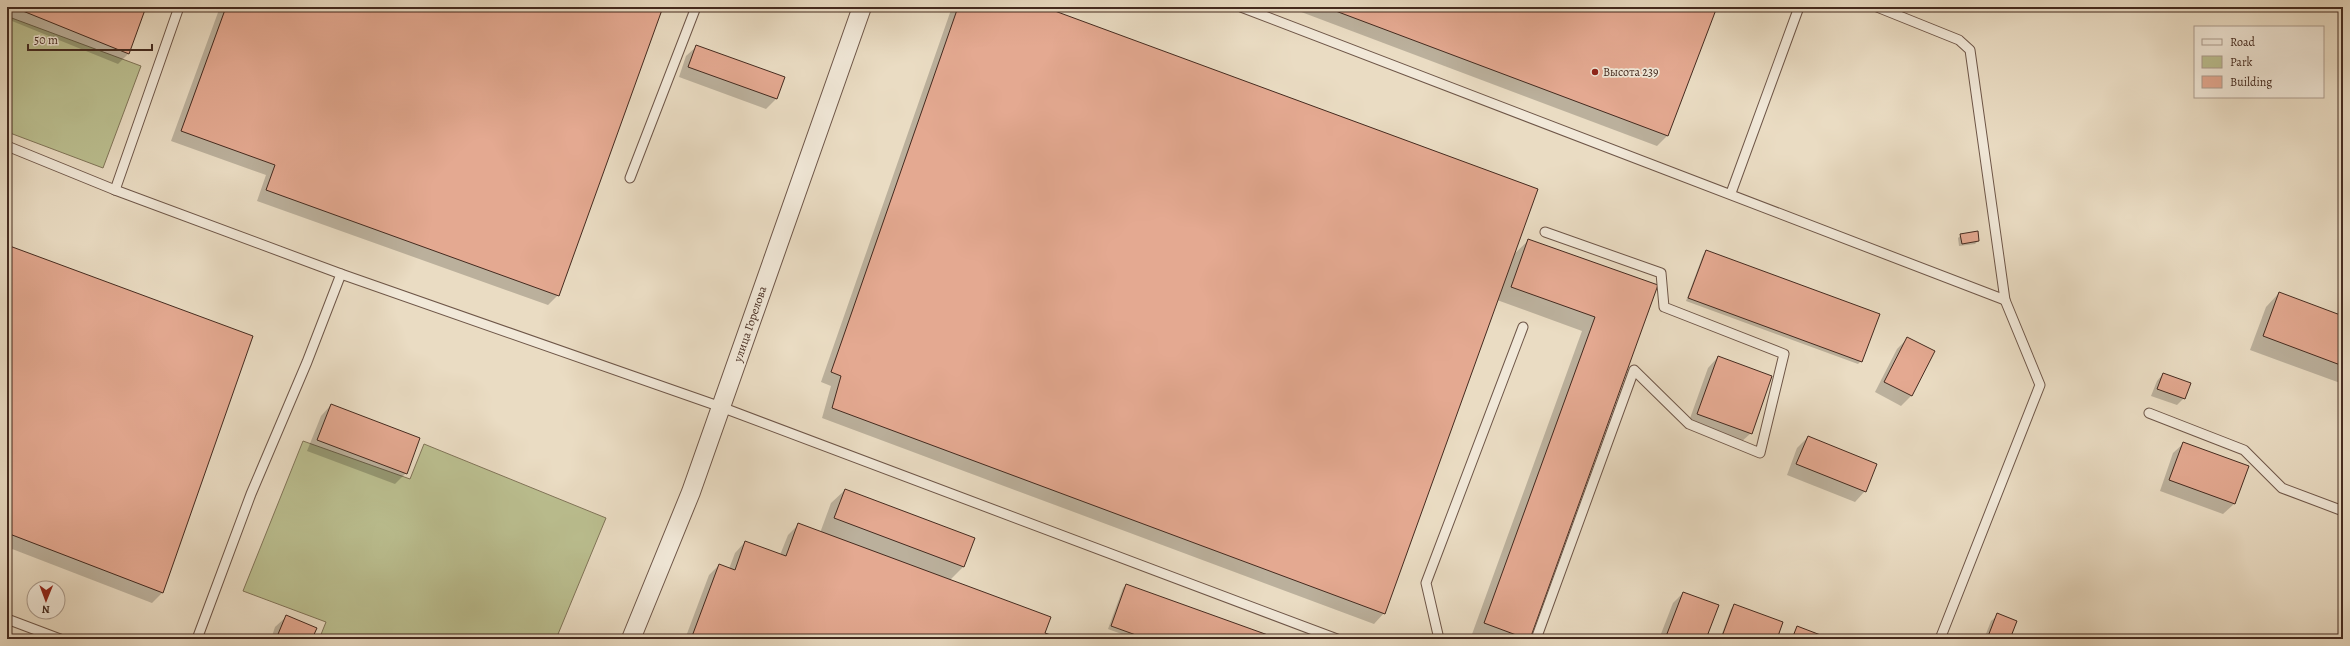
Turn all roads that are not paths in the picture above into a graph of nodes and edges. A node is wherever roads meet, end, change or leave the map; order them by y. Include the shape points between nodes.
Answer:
1 (179, 7) edge
2 (696, 7) edge
3 (862, 7) edge
4 (1241, 7) edge
5 (1799, 7) edge
6 (1877, 7) edge
7 (7, 146) edge
8 (630, 178) dead end
9 (115, 190) junction
10 (1731, 193) junction
11 (1545, 232) dead end
12 (341, 274) junction
13 (2005, 300) junction
14 (1523, 327) dead end
15 (721, 407) junction
16 (2149, 412) dead end
17 (2343, 511) edge
18 (7, 618) edge
19 (60, 639) edge
20 (197, 639) edge
21 (631, 639) edge
22 (1337, 639) edge
23 (1438, 639) edge
24 (1536, 639) edge
25 (1940, 639) edge

1 - 9 lane
2 - 8 lane
3 - 15 street, улица Горелова
4 - 10 lane
5 - 10 lane
6 - 13 lane via 1959,40 1970,50
7 - 9 lane
9 - 12 lane
10 - 13 lane
11 - 24 lane via 1661,273 1664,307 1784,354 1760,453 1689,424 1634,370
12 - 15 lane
12 - 20 lane via 307,362 250,494
13 - 25 lane via 2040,385
14 - 23 lane via 1426,583
15 - 21 street, улица Горелова
15 - 22 lane
16 - 17 lane via 2244,450 2282,488
18 - 19 lane

